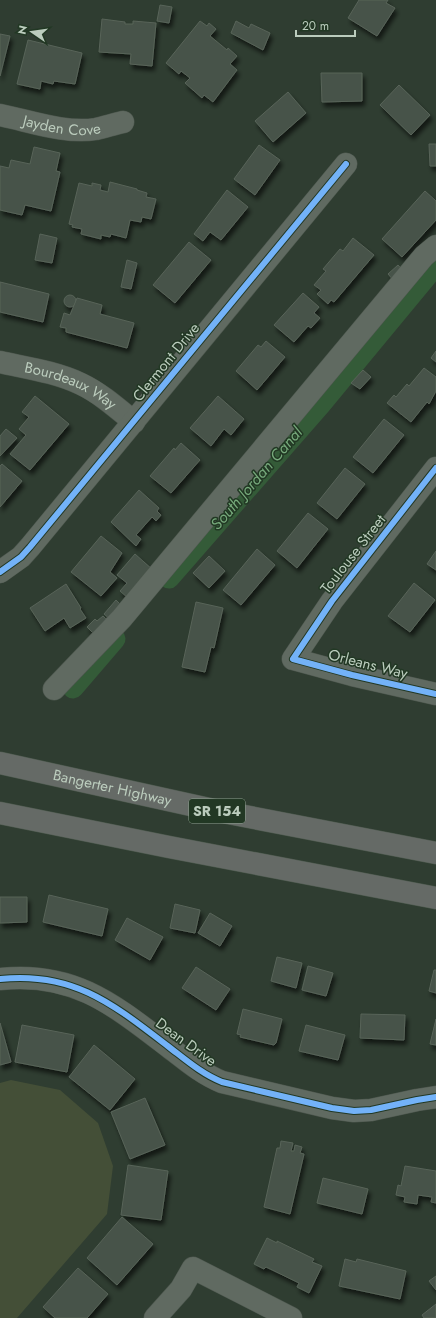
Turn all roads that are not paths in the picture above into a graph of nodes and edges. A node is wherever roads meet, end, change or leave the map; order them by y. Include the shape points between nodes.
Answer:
1 (0, 115) edge
2 (123, 122) dead end
3 (346, 164) dead end
4 (436, 246) edge
5 (0, 362) edge
6 (134, 422) junction
7 (436, 468) edge
8 (0, 572) edge
9 (293, 658) joint
10 (54, 689) dead end
11 (436, 694) edge
12 (0, 764) edge
13 (0, 813) edge
14 (436, 853) edge
15 (436, 898) edge
16 (0, 978) edge
17 (436, 1098) edge
18 (156, 1318) edge
19 (291, 1318) edge

1 - 2 street, Jayden Cove via 77,130 95,129
3 - 6 street, Clermont Drive
4 - 10 street via 424,256 122,618
5 - 6 street, Bourdeaux Way via 80,383
6 - 8 street, Clermont Drive via 30,547
7 - 9 street, Toulouse Street via 332,601
9 - 11 street, Orleans Way via 352,675
12 - 14 highway, Bangerter Highway / SR 154 via 218,811
13 - 15 highway
16 - 17 street, Dean Drive via 49,980 79,988 102,998 205,1075 222,1082 354,1111
18 - 19 street via 181,1289 193,1268

